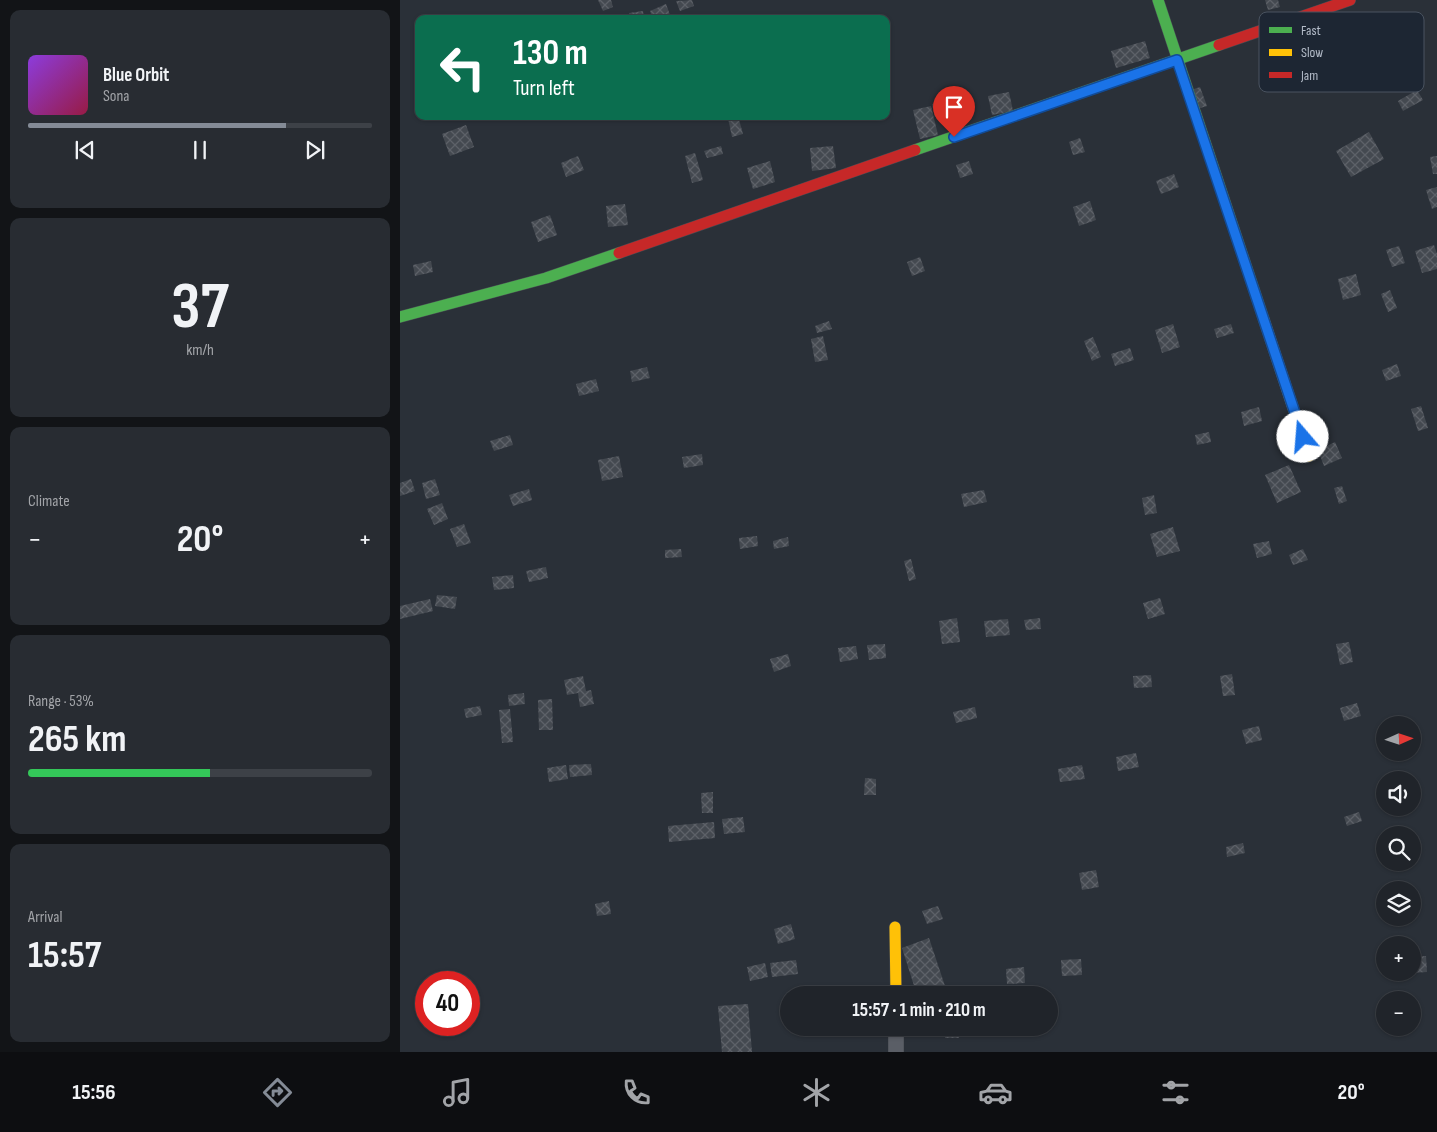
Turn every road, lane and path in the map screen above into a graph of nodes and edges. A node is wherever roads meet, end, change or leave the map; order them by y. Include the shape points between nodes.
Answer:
1 (1158, 0) edge
2 (1350, 0) edge
3 (1315, 12) edge
4 (1259, 32) edge
5 (1177, 60) junction
6 (400, 317) edge
7 (1309, 456) dead end
8 (896, 927) dead end
9 (896, 986) edge
10 (896, 1036) edge
11 (896, 1052) edge

1 - 5 street
2 - 3 street
4 - 5 street
5 - 6 street via 546,278
5 - 7 street
8 - 9 street
10 - 11 street

